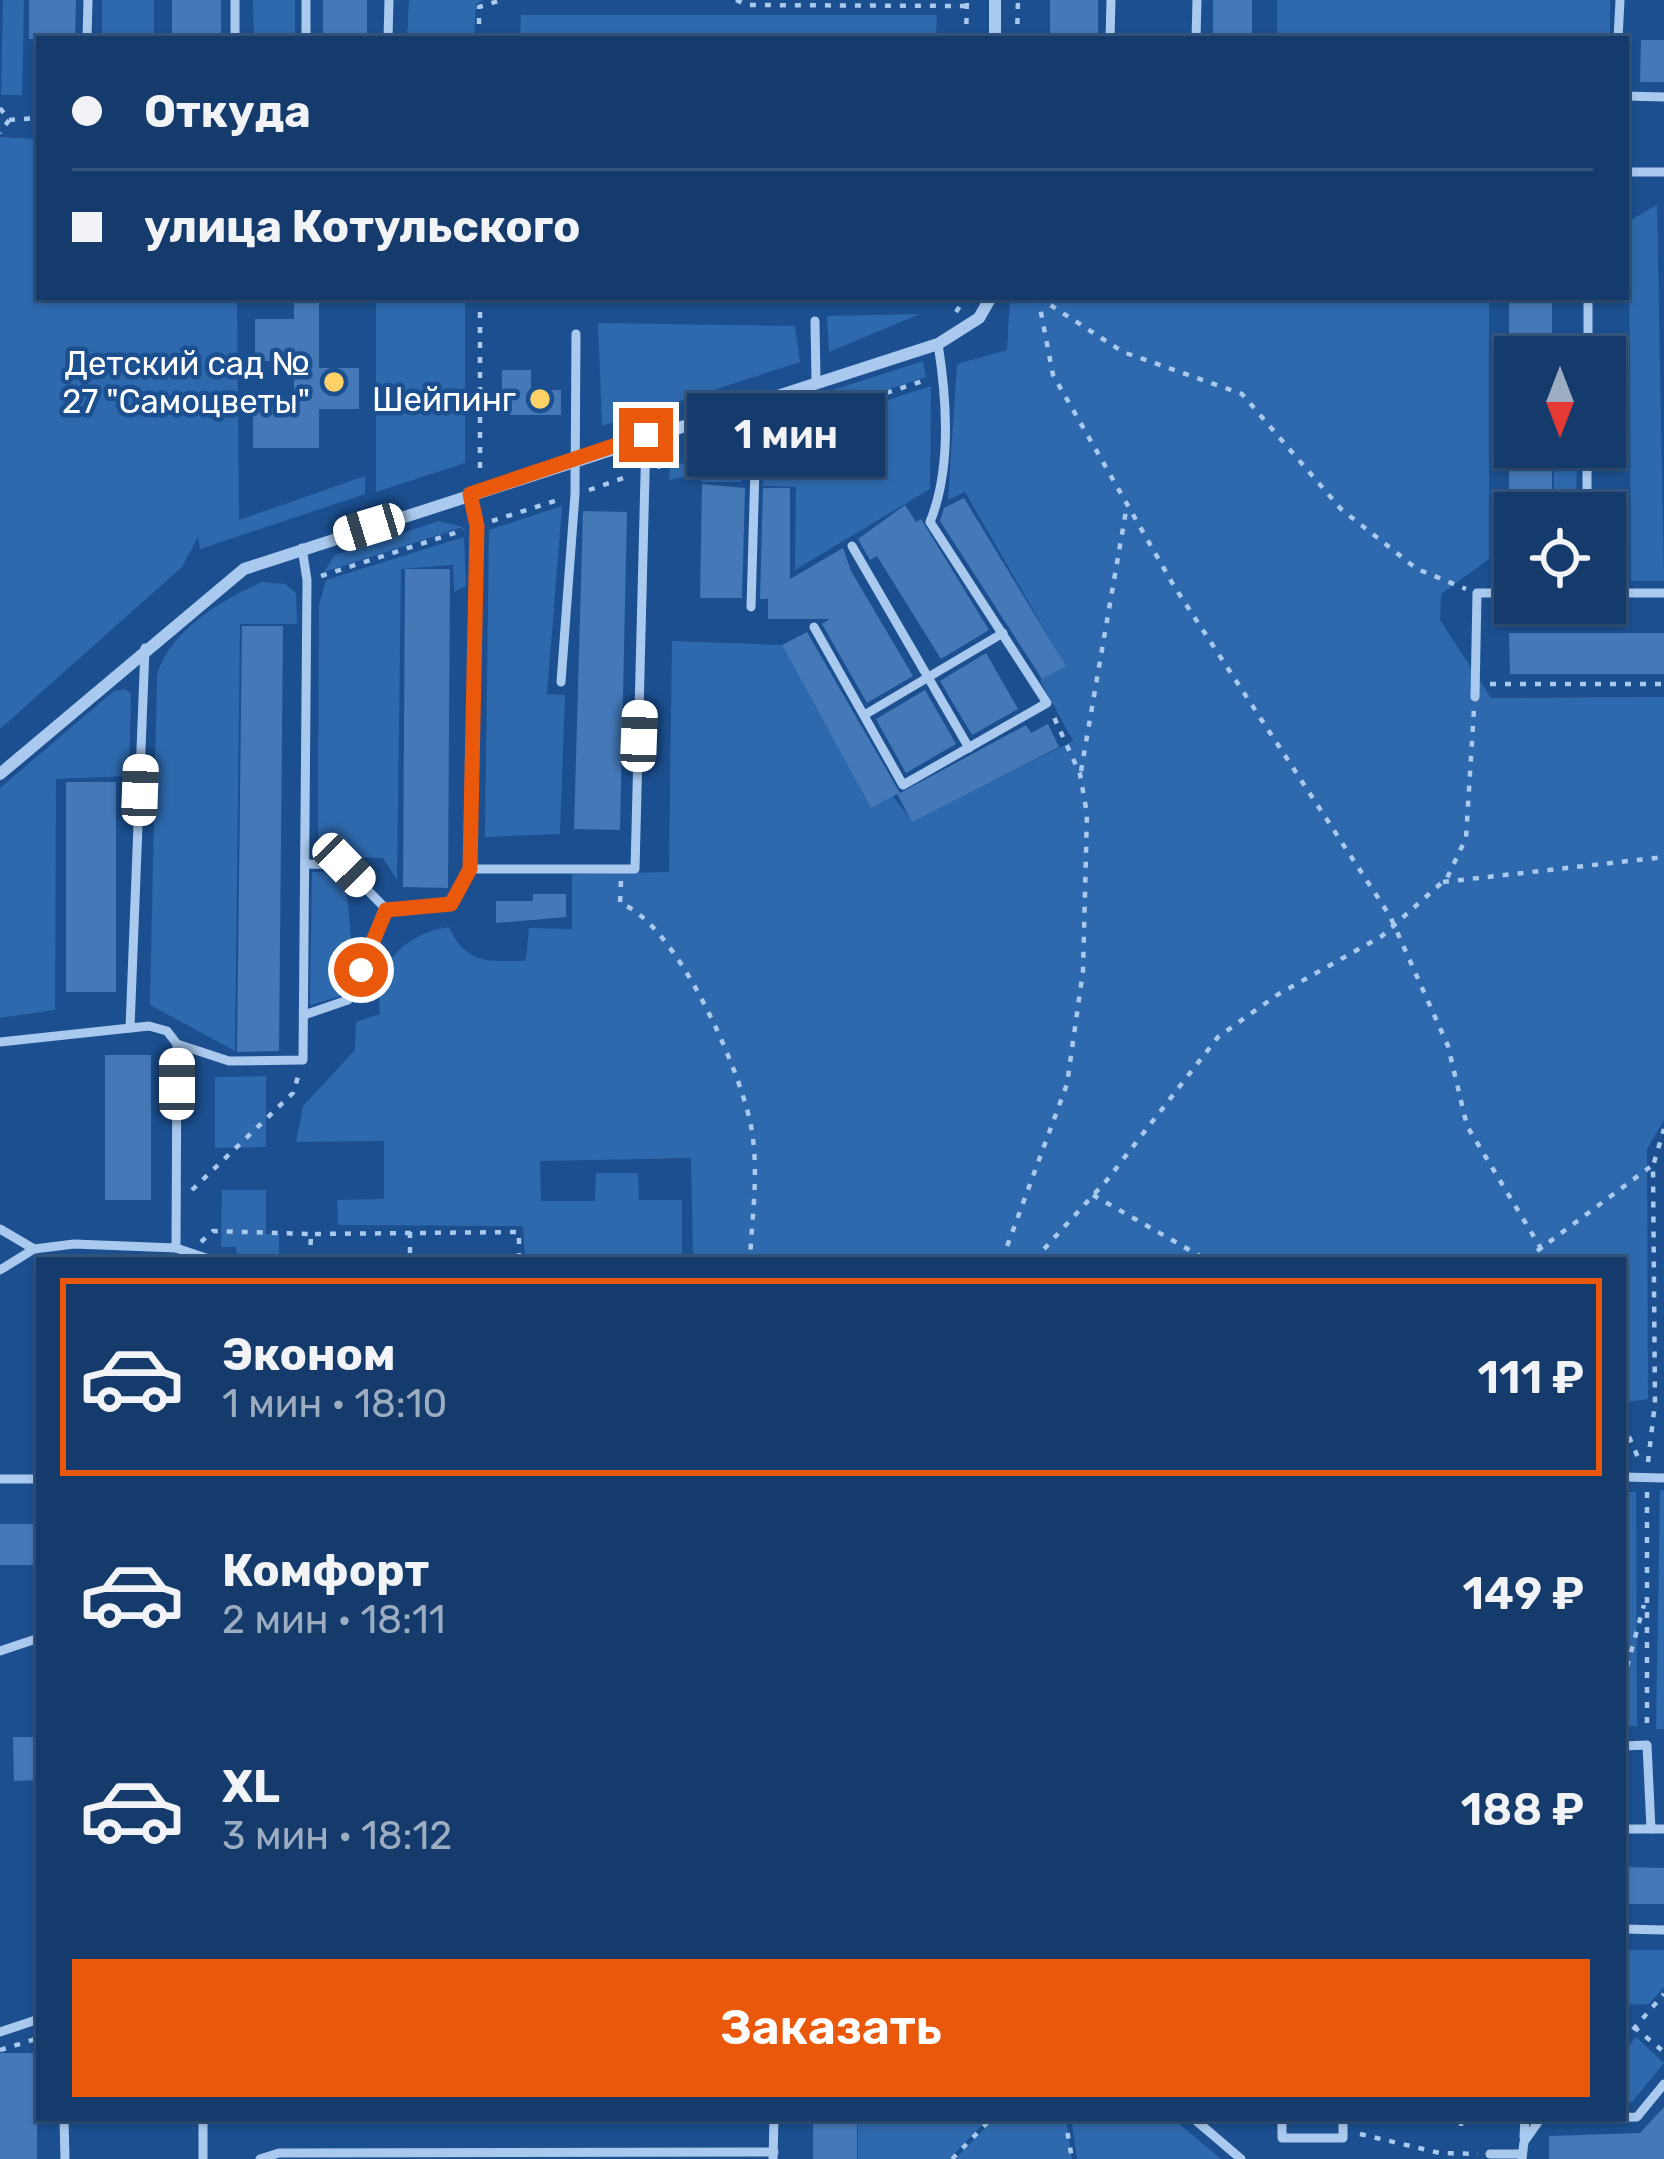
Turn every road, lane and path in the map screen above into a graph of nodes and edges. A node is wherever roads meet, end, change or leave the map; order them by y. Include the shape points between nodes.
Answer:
1 (88, 0) edge
2 (236, 0) edge
3 (306, 0) edge
4 (389, 0) edge
5 (502, 0) edge
6 (736, 0) edge
7 (995, 0) edge
8 (1018, 0) edge
9 (1111, 0) edge
10 (1197, 0) edge
11 (1620, 0) edge
12 (967, 3) edge
13 (87, 36) edge
14 (235, 36) edge
15 (306, 36) edge
16 (388, 36) edge
17 (479, 36) edge
18 (966, 36) edge
19 (995, 36) edge
20 (1017, 36) edge
21 (1110, 36) edge
22 (1196, 36) edge
23 (1618, 36) edge
24 (1629, 97) edge
25 (1664, 97) edge
26 (0, 108) edge
27 (36, 118) edge
28 (9, 120) junction
29 (0, 133) edge
30 (1629, 172) edge
31 (1664, 172) edge
32 (480, 300) edge
33 (964, 300) edge
34 (989, 300) edge
35 (1039, 300) edge
36 (1043, 300) edge
37 (1588, 300) edge
38 (951, 316) dead end
39 (814, 321) dead end
40 (576, 334) dead end
41 (1588, 336) edge
42 (938, 344) junction
43 (943, 375) junction
44 (816, 381) junction
45 (758, 399) junction
46 (646, 435) junction
47 (756, 435) junction
48 (576, 458) junction
49 (646, 471) junction
50 (476, 493) junction
51 (575, 494) junction
52 (1127, 505) junction
53 (477, 526) junction
54 (852, 547) dead end
55 (302, 548) junction
56 (307, 580) junction
57 (1477, 593) junction
58 (1494, 593) edge
59 (1626, 593) edge
60 (1664, 593) edge
61 (751, 607) dead end
62 (814, 627) dead end
63 (1003, 633) junction
64 (146, 648) junction
65 (932, 679) junction
66 (561, 682) dead end
67 (1475, 684) junction
68 (1664, 684) edge
69 (1475, 698) joint
70 (1047, 703) junction
71 (866, 714) junction
72 (969, 748) junction
73 (1080, 774) junction
74 (0, 775) edge
75 (1664, 857) edge
76 (307, 864) junction
77 (470, 869) junction
78 (621, 870) junction
79 (1442, 882) junction
80 (386, 910) junction
81 (1394, 926) junction
82 (304, 1015) junction
83 (130, 1028) junction
84 (0, 1042) edge
85 (177, 1043) junction
86 (303, 1060) junction
87 (1664, 1129) edge
88 (1653, 1166) junction
89 (1093, 1195) junction
90 (176, 1204) junction
91 (0, 1229) edge
92 (410, 1232) junction
93 (311, 1234) junction
94 (176, 1248) junction
95 (34, 1250) junction
96 (192, 1250) junction
97 (1543, 1250) junction
98 (206, 1257) edge
99 (310, 1257) edge
100 (410, 1257) edge
101 (519, 1257) edge
102 (750, 1257) edge
103 (1003, 1257) edge
104 (1037, 1257) edge
105 (1202, 1257) edge
106 (1530, 1257) edge
107 (1546, 1257) edge
108 (0, 1270) edge
109 (1626, 1430) edge
110 (1626, 1477) edge
111 (36, 1478) edge
112 (1647, 1478) junction
113 (1664, 1478) edge
114 (0, 1479) edge
115 (1647, 1596) junction
116 (36, 1639) edge
117 (0, 1651) edge
118 (1626, 1670) edge
119 (1647, 1745) junction
120 (1626, 1746) edge
121 (1664, 1828) edge
122 (1626, 1829) edge
123 (1651, 1829) junction
124 (1626, 1929) edge
125 (1664, 1930) edge
126 (1664, 1994) edge
127 (36, 2020) edge
128 (1634, 2027) junction
129 (0, 2032) edge
130 (1626, 2037) edge
131 (36, 2039) edge
132 (0, 2050) edge
133 (1664, 2052) edge
134 (1664, 2084) edge
135 (1626, 2116) edge
136 (64, 2121) edge
137 (203, 2121) edge
138 (774, 2121) edge
139 (989, 2121) edge
140 (1066, 2121) edge
141 (1197, 2121) edge
142 (1282, 2121) edge
143 (1525, 2121) edge
144 (1540, 2121) edge
145 (1342, 2124) edge
146 (1522, 2152) edge
147 (1490, 2154) joint
148 (773, 2156) edge
149 (65, 2159) edge
150 (203, 2159) edge
151 (260, 2159) edge
152 (952, 2159) edge
153 (1072, 2159) edge
154 (1241, 2159) edge

1 - 13 lane
2 - 14 lane
3 - 15 lane
4 - 16 lane
5 - 17 path via 479,8
6 - 12 path
7 - 19 street
8 - 20 path
9 - 21 lane
10 - 22 lane
11 - 23 lane
12 - 18 path
24 - 25 lane
26 - 28 path
27 - 28 path
28 - 29 path
30 - 31 lane
32 - 50 path
33 - 38 path
34 - 42 street via 979,318
35 - 52 path via 1053,375
36 - 57 path via 1123,352 1242,394 1341,509 1417,568
37 - 41 lane
39 - 44 lane
40 - 48 lane
42 - 43 lane
42 - 44 street
43 - 47 path
43 - 63 lane via 939,500 930,522
44 - 45 street
45 - 46 street
45 - 47 lane
46 - 48 street
46 - 49 lane
47 - 49 path
47 - 61 lane
48 - 50 street
48 - 51 lane
49 - 51 path
49 - 78 lane via 635,869
50 - 53 lane
50 - 55 street
51 - 53 path
51 - 66 lane
52 - 73 path
52 - 81 path
53 - 56 path
53 - 77 lane
54 - 65 lane
55 - 56 lane
55 - 64 street via 244,568
56 - 76 lane
57 - 58 lane
57 - 67 lane
59 - 60 lane
62 - 71 lane
63 - 65 lane
63 - 70 lane
64 - 74 street
64 - 83 lane
65 - 71 lane
65 - 72 lane
67 - 68 path
67 - 69 lane
69 - 79 path via 1466,838
70 - 72 lane
70 - 73 path
71 - 72 lane via 904,785
73 - 103 path via 1086,912 1067,1084
75 - 79 path
76 - 80 lane via 344,865
76 - 82 lane
77 - 78 lane
77 - 80 lane via 451,904
78 - 102 path via 620,903 641,911 678,959 749,1116 757,1197
79 - 81 path
80 - 82 lane via 348,1000
81 - 89 path via 1218,1037
81 - 97 path via 1448,1046 1467,1126
82 - 86 lane
83 - 84 lane
83 - 85 lane via 167,1031
85 - 86 lane via 229,1061
85 - 90 lane
86 - 90 path via 293,1094
87 - 88 path
88 - 97 path
88 - 112 path via 1655,1402
89 - 104 path
89 - 105 path
90 - 94 lane
91 - 95 lane
92 - 93 path
92 - 100 path
92 - 101 path via 519,1232
93 - 96 path via 213,1231
93 - 99 path
94 - 95 lane
94 - 96 lane
95 - 108 lane
96 - 98 lane
97 - 106 path
97 - 107 path
109 - 112 path
110 - 112 lane
111 - 114 lane
112 - 113 lane
112 - 115 path
115 - 118 path
115 - 119 path
116 - 117 lane
119 - 120 lane
119 - 123 lane
121 - 123 lane
122 - 123 lane
124 - 125 lane
126 - 128 path
127 - 129 lane
128 - 130 path
128 - 133 path
131 - 132 path
134 - 135 lane via 1637,2116
136 - 149 lane
137 - 150 lane
138 - 148 lane
139 - 152 path
140 - 153 path
141 - 154 lane
142 - 145 lane via 1282,2138 1342,2138
143 - 146 lane
144 - 146 lane
145 - 147 path via 1440,2153
146 - 147 lane
148 - 151 lane

